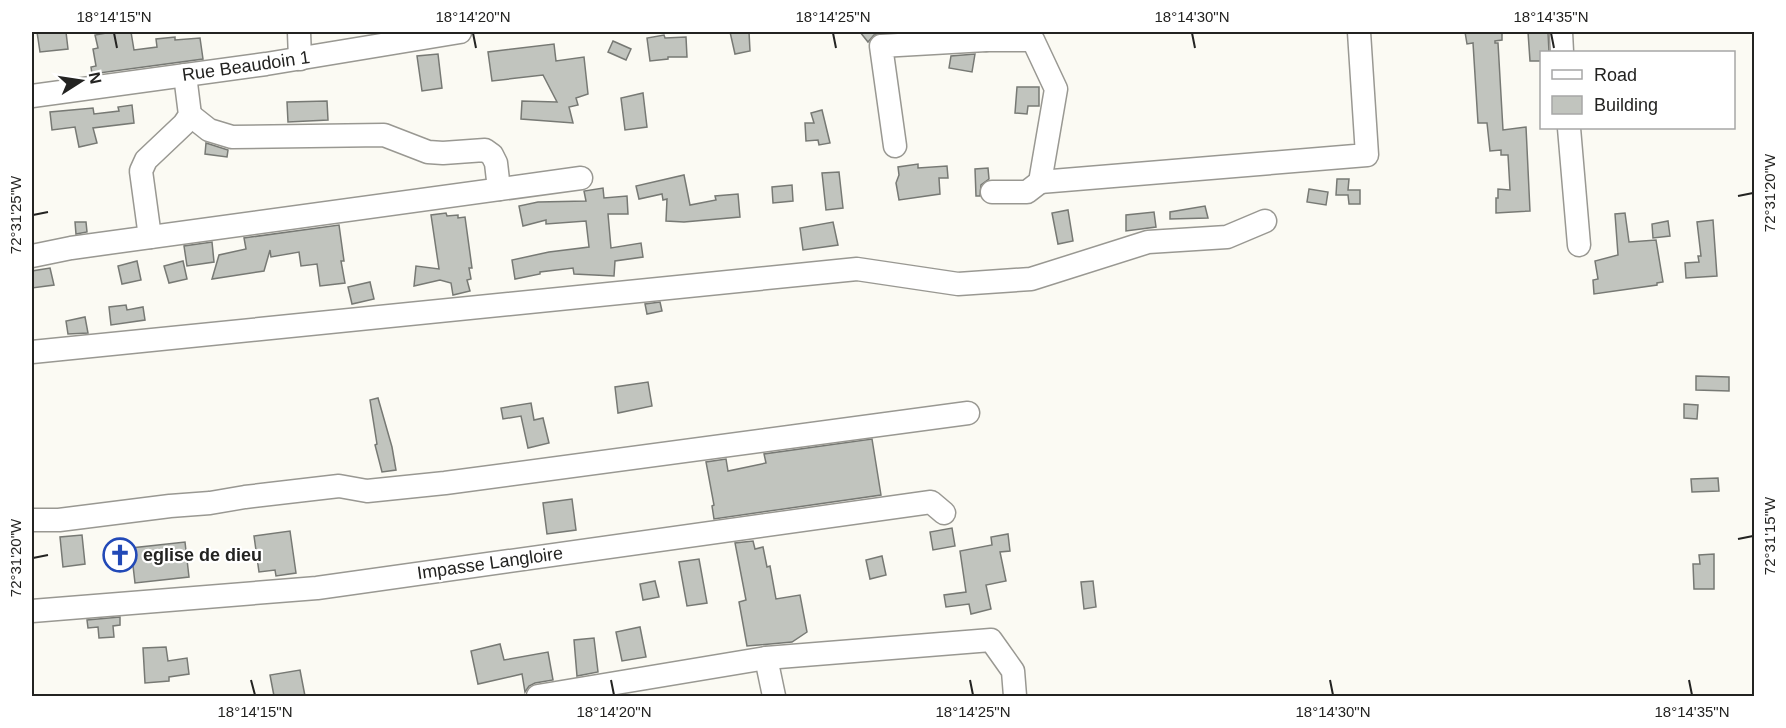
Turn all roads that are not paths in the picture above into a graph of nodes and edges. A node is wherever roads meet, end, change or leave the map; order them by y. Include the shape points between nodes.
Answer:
1 (299, 32) edge
2 (460, 32) edge
3 (1359, 32) edge
4 (1561, 32) edge
5 (986, 36) edge
6 (1562, 51) edge
7 (300, 58) junction
8 (185, 75) junction
9 (32, 96) edge
10 (190, 115) junction
11 (1569, 129) edge
12 (895, 146) dead end
13 (581, 178) dead end
14 (1040, 183) junction
15 (499, 189) junction
16 (992, 192) dead end
17 (1265, 221) dead end
18 (150, 237) junction
19 (1579, 245) dead end
20 (32, 256) edge
21 (32, 352) edge
22 (968, 413) dead end
23 (944, 513) dead end
24 (32, 520) edge
25 (32, 611) edge
26 (766, 658) junction
27 (538, 696) edge
28 (774, 696) edge
29 (1016, 696) edge

1 - 7 street
2 - 7 street, Rue Beaudoin 1
3 - 14 street via 1367,155
4 - 6 street
5 - 12 street via 881,46
5 - 14 street via 1033,40 1056,89
7 - 8 street, Rue Beaudoin 1
8 - 9 street, Rue Beaudoin 1
8 - 10 street
10 - 15 street via 209,130 232,137 384,135 428,152 485,150 496,163
10 - 18 street via 141,171
11 - 19 street
13 - 15 street
14 - 16 street via 1028,192
15 - 18 street
17 - 21 street via 1227,237 1148,242 1031,279 958,284 857,269
18 - 20 street
22 - 24 street via 455,482 367,491 339,486
23 - 25 street, Impasse Langloire via 930,502 317,588
26 - 27 street
26 - 28 street
26 - 29 street via 991,640 1013,671

